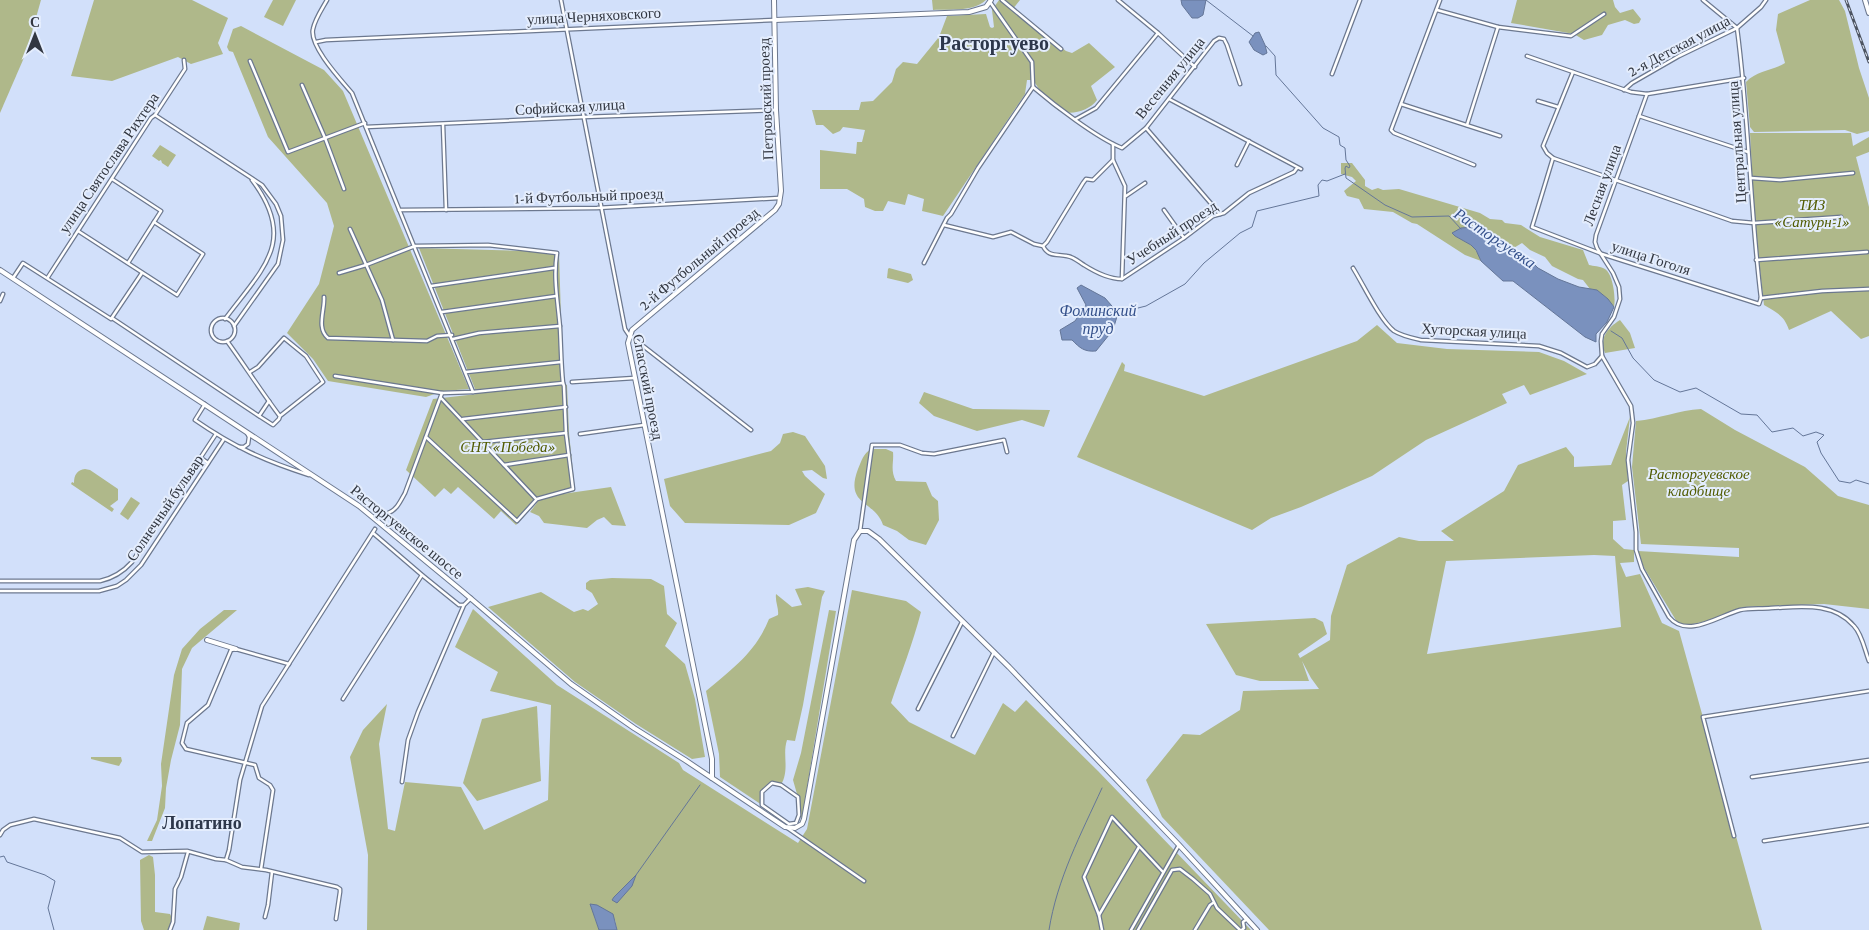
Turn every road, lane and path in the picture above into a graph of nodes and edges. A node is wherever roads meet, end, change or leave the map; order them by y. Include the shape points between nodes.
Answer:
1 (327, 0) edge
2 (561, 0) edge
3 (774, 0) edge
4 (1002, 0) edge
5 (1118, 0) edge
6 (1360, 0) edge
7 (1440, 0) edge
8 (1703, 0) edge
9 (1766, 0) edge
10 (1865, 0) edge
11 (990, 1) edge
12 (1437, 10) junction
13 (1869, 13) edge
14 (1604, 14) dead end
15 (775, 20) junction
16 (1498, 27) junction
17 (566, 28) junction
18 (1737, 28) junction
19 (1158, 33) junction
20 (316, 42) junction
21 (1061, 49) dead end
22 (1527, 56) dead end
23 (184, 60) dead end
24 (250, 61) dead end
25 (1195, 67) junction
26 (1573, 72) junction
27 (1332, 74) dead end
28 (1744, 78) junction
29 (302, 84) dead end
30 (1240, 84) dead end
31 (1033, 87) junction
32 (1624, 90) junction
33 (1648, 94) junction
34 (1169, 99) junction
35 (1538, 101) dead end
36 (1401, 104) junction
37 (1558, 107) junction
38 (776, 110) junction
39 (155, 115) junction
40 (584, 116) junction
41 (1639, 116) junction
42 (1076, 119) junction
43 (443, 124) junction
44 (365, 125) junction
45 (1466, 125) junction
46 (1146, 128) junction
47 (1500, 136) dead end
48 (325, 138) junction
49 (1249, 141) junction
50 (1113, 144) junction
51 (1748, 152) junction
52 (1553, 158) junction
53 (1114, 160) junction
54 (1237, 165) dead end
55 (1474, 165) dead end
56 (1297, 168) junction
57 (1301, 169) dead end
58 (1853, 173) dead end
59 (249, 177) junction
60 (112, 178) junction
61 (1751, 178) junction
62 (1616, 179) junction
63 (1145, 183) dead end
64 (344, 189) dead end
65 (1126, 196) junction
66 (781, 198) junction
67 (602, 208) junction
68 (399, 210) junction
69 (446, 210) junction
70 (1164, 210) dead end
71 (1220, 214) junction
72 (1841, 217) dead end
73 (154, 222) junction
74 (1754, 223) junction
75 (944, 225) junction
76 (350, 229) dead end
77 (78, 231) junction
78 (1184, 238) junction
79 (415, 246) junction
80 (1043, 246) junction
81 (1866, 252) dead end
82 (1602, 254) junction
83 (1756, 260) junction
84 (128, 263) junction
85 (924, 263) dead end
86 (366, 265) junction
87 (554, 268) junction
88 (1353, 268) dead end
89 (0, 270) edge
90 (142, 273) junction
91 (339, 273) dead end
92 (48, 277) junction
93 (13, 278) junction
94 (1122, 280) junction
95 (431, 286) junction
96 (1869, 289) edge
97 (3, 294) dead end
98 (556, 296) junction
99 (324, 297) dead end
100 (1761, 298) junction
101 (0, 301) edge
102 (442, 312) junction
103 (112, 318) junction
104 (225, 319) junction
105 (234, 326) junction
106 (560, 326) junction
107 (629, 335) junction
108 (452, 337) junction
109 (393, 340) junction
110 (227, 341) junction
111 (1602, 356) junction
112 (561, 362) junction
113 (250, 372) junction
114 (466, 372) junction
115 (335, 376) dead end
116 (634, 378) junction
117 (572, 382) dead end
118 (564, 384) junction
119 (474, 392) junction
120 (442, 393) junction
121 (442, 398) junction
122 (269, 402) junction
123 (205, 404) junction
124 (566, 407) junction
125 (259, 416) junction
126 (280, 416) junction
127 (462, 419) junction
128 (644, 425) junction
129 (751, 430) dead end
130 (246, 432) junction
131 (216, 434) junction
132 (566, 434) junction
133 (580, 434) dead end
134 (426, 436) junction
135 (224, 440) junction
136 (483, 442) junction
137 (237, 447) junction
138 (1007, 452) dead end
139 (569, 455) junction
140 (201, 458) junction
141 (208, 463) junction
142 (504, 465) junction
143 (316, 477) junction
144 (537, 499) junction
145 (388, 513) dead end
146 (860, 531) junction
147 (145, 542) junction
148 (153, 547) junction
149 (422, 575) junction
150 (0, 581) edge
151 (0, 591) edge
152 (471, 598) junction
153 (464, 605) junction
154 (962, 622) junction
155 (207, 640) dead end
156 (236, 648) junction
157 (994, 652) junction
158 (1869, 661) edge
159 (289, 664) junction
160 (1869, 691) edge
161 (343, 699) dead end
162 (918, 709) dead end
163 (954, 736) dead end
164 (1869, 760) edge
165 (245, 762) junction
166 (1752, 777) dead end
167 (712, 778) junction
168 (402, 782) dead end
169 (796, 824) joint
170 (785, 826) junction
171 (1869, 826) edge
172 (0, 835) edge
173 (1734, 836) dead end
174 (1764, 842) dead end
175 (1179, 845) junction
176 (1139, 847) junction
177 (188, 852) junction
178 (226, 860) junction
179 (261, 869) junction
180 (272, 872) junction
181 (1163, 872) junction
182 (864, 881) dead end
183 (1214, 903) junction
184 (1099, 915) junction
185 (265, 917) dead end
186 (1247, 918) junction
187 (336, 919) dead end
188 (1243, 929) edge
189 (170, 930) edge
190 (1102, 930) edge
191 (1131, 930) edge
192 (1138, 930) edge
193 (1195, 930) edge
194 (1257, 930) edge

1 - 20 street via 313,28 312,37
2 - 17 street, Спасский проезд
3 - 15 main road, Петровский проезд
4 - 21 street
5 - 19 street
6 - 27 street
7 - 12 street
8 - 18 street
9 - 18 street, 2-я Детская улица
10 - 13 main road
11 - 15 main road, улица Черняховского via 986,7 969,12
11 - 31 street via 1032,62
12 - 16 street
12 - 36 street
14 - 16 street via 1571,36
15 - 17 street, улица Черняховского
15 - 38 main road, Петровский проезд
16 - 45 street
17 - 20 street, улица Черняховского
17 - 40 street, Спасский проезд
18 - 28 street, Центральная улица
18 - 32 street, 2-я Детская улица via 1679,56
19 - 25 street
19 - 42 street via 1096,108
20 - 44 street via 322,56 352,93
22 - 26 street
23 - 39 street, улица Святослава Рихтера via 184,69
24 - 48 street, Софийская улица via 288,152
25 - 30 street, Весенняя улица via 1214,41 1224,39
25 - 34 street, Весенняя улица
26 - 32 street
26 - 37 street
28 - 33 street
28 - 51 street, Центральная улица
29 - 48 street
31 - 42 street
31 - 75 street
32 - 33 street
33 - 41 street, Лесная улица
34 - 46 street, Весенняя улица
34 - 49 street
35 - 37 street
36 - 45 street
36 - 55 street via 1392,130 1394,133
37 - 52 street via 1543,146
38 - 40 street, Софийская улица
38 - 66 main road, Петровский проезд
39 - 59 street
39 - 60 street, улица Святослава Рихтера
40 - 43 street, Софийская улица
40 - 67 street, Спасский проезд
41 - 51 street
41 - 62 street, Лесная улица
42 - 50 street
43 - 44 street, Софийская улица
43 - 69 street
44 - 48 street, Софийская улица
44 - 68 street
45 - 47 street
46 - 50 street, Весенняя улица via 1122,148
46 - 71 street
48 - 64 street
49 - 54 street
49 - 56 street
50 - 53 street
51 - 61 street, Центральная улица
52 - 62 street
52 - 82 street, улица Гоголя via 1532,227
53 - 65 street
53 - 80 street via 1093,180 1086,179
56 - 57 street
56 - 71 street, Учебный проезд via 1249,193
58 - 61 street via 1780,180
59 - 104 street via 272,213 272,250 267,263
59 - 105 street via 262,185 276,204 281,216 283,240 275,269
60 - 73 street via 161,211
60 - 77 street, улица Святослава Рихтера
61 - 74 street, Центральная улица
62 - 74 street via 1732,221
62 - 82 street, Лесная улица via 1594,242
63 - 65 street
65 - 94 street
66 - 67 street, 1-й Футбольный проезд
66 - 107 main road, 2-й Футбольный проезд via 775,210
67 - 69 street, 1-й Футбольный проезд
67 - 107 street, Спасский проезд via 625,329
68 - 69 street, 1-й Футбольный проезд
68 - 79 street
70 - 78 street
71 - 78 street, Учебный проезд
72 - 74 street
73 - 84 street
73 - 90 street via 204,254 177,295
74 - 83 street, Центральная улица
75 - 80 street, Учебный проезд via 993,237 1010,232
75 - 85 street
76 - 86 street
77 - 84 street
77 - 92 street, улица Святослава Рихтера
78 - 94 street, Учебный проезд
79 - 86 street
79 - 87 street via 488,245 557,253
79 - 95 street
80 - 94 street, Учебный проезд via 1050,254 1069,256 1085,266
81 - 83 street
82 - 100 street, улица Гоголя via 1759,304
82 - 111 street, Лесная улица via 1613,274 1620,299 1614,317 1602,334
83 - 100 street, Центральная улица
84 - 90 street
86 - 91 street
86 - 109 street via 382,300
87 - 95 street
87 - 98 street
88 - 111 street, Хуторская улица via 1387,324 1405,336 1420,340 1532,345 1560,353 1587,367
89 - 93 main road, Расторгуевское шоссе
90 - 103 street
92 - 93 street via 23,263
92 - 103 street
93 - 123 main road, Расторгуевское шоссе
95 - 102 street
96 - 100 street
97 - 101 street
98 - 102 street
98 - 106 street
99 - 109 street via 323,331 328,338
102 - 108 street
103 - 125 street
104 - 105 street
104 - 110 street via 218,320 211,329 216,339
105 - 110 street via 233,337
106 - 108 street
106 - 112 street
107 - 116 main road, Спасский проезд
107 - 129 street
108 - 109 street via 437,336 427,341
108 - 114 street
110 - 113 street
111 - 158 street via 1633,414 1628,460 1638,559 1675,623 1695,626 1745,609 1824,608 1855,626
112 - 114 street
112 - 118 street
113 - 122 street
113 - 126 street via 284,338 306,356 315,369 323,382
114 - 119 street
115 - 120 street
116 - 117 street
116 - 128 main road, Спасский проезд
118 - 119 street
118 - 124 street
119 - 120 street
120 - 121 street
121 - 127 street
121 - 134 street
122 - 125 street
122 - 126 street
123 - 130 main road, Расторгуевское шоссе
123 - 131 street via 195,420
124 - 127 street
124 - 132 street
125 - 126 street via 273,424
127 - 136 street
128 - 133 street
128 - 167 main road, Спасский проезд via 712,759
130 - 137 street via 248,444
130 - 143 main road, Расторгуевское шоссе
131 - 135 street
131 - 140 street, Солнечный бульвар
132 - 136 street
132 - 139 street
134 - 144 street via 517,521
134 - 145 street via 406,492
135 - 137 street
135 - 141 street, Солнечный бульвар
136 - 142 street
137 - 143 street via 273,464
138 - 146 street via 1004,440 934,454 900,445 872,445
139 - 142 street
139 - 144 street via 573,489
140 - 141 street
140 - 147 street, Солнечный бульвар
141 - 148 street, Солнечный бульвар
142 - 144 street
143 - 152 main road, Расторгуевское шоссе via 370,514
146 - 154 main road via 873,534
146 - 170 main road via 853,550 804,819 795,828
147 - 148 street
147 - 150 street, Солнечный бульвар via 127,568 107,580
148 - 151 street, Солнечный бульвар via 135,572 110,589
149 - 153 street
149 - 159 street via 374,531
149 - 161 street
152 - 153 street
152 - 167 main road, Расторгуевское шоссе via 570,684
153 - 168 street via 408,740
154 - 157 main road
154 - 162 street
155 - 156 main road
156 - 159 street
156 - 165 street via 228,654 208,705 187,723 182,743 186,749
157 - 163 street
157 - 175 main road
159 - 165 street via 262,706
160 - 173 street via 1703,717
164 - 166 street
165 - 178 street
165 - 179 street via 255,765 259,778 273,790
167 - 170 main road, Расторгуевское шоссе
169 - 169 street via 789,824 762,805 762,792 772,782 781,784 798,797 800,815
170 - 182 street
171 - 174 street
172 - 177 street via 10,825 34,819 120,838 142,852
175 - 181 street
175 - 186 main road
176 - 181 street
176 - 184 street
176 - 184 street via 1112,817 1084,878
177 - 178 street
177 - 189 street via 175,889
178 - 179 street
179 - 180 street
180 - 185 street
180 - 187 street via 340,889
181 - 191 street
183 - 188 street
183 - 192 street via 1210,894 1193,878 1180,869 1172,870
183 - 193 street
184 - 190 street
186 - 188 street
186 - 194 main road

